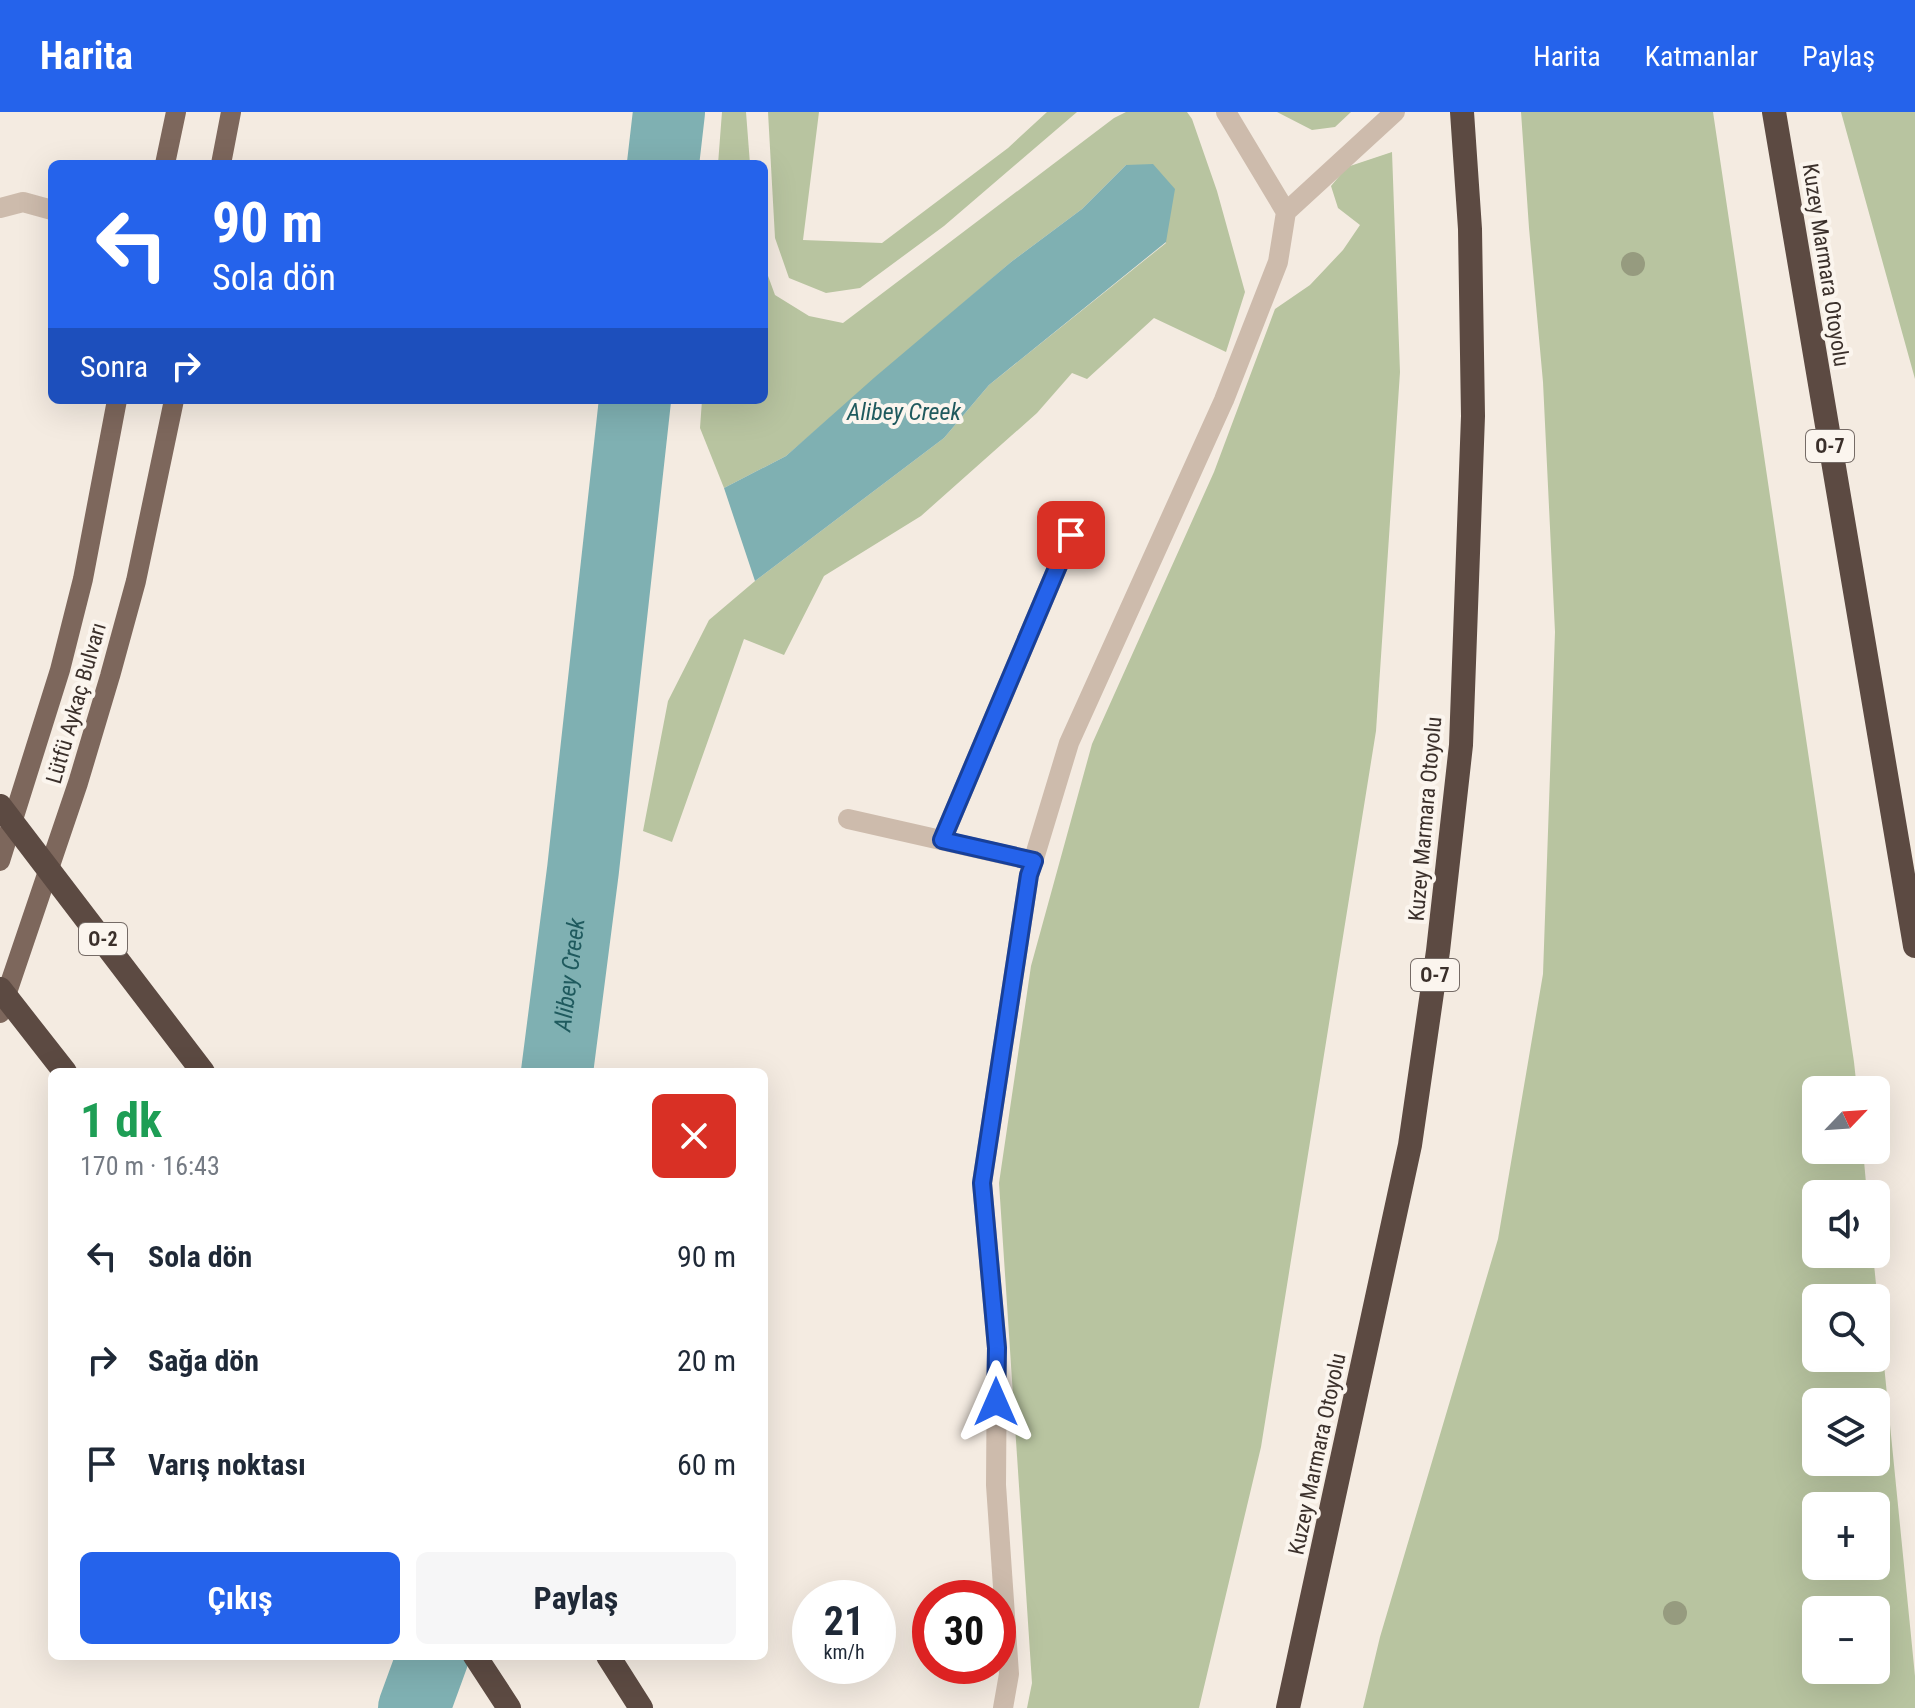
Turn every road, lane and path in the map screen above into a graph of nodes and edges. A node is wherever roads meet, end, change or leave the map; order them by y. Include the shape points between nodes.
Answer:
1 (176, 112) edge
2 (231, 112) edge
3 (1226, 112) edge
4 (1395, 112) edge
5 (1462, 112) edge
6 (1774, 112) edge
7 (166, 160) edge
8 (222, 160) edge
9 (0, 208) edge
10 (48, 209) edge
11 (1286, 212) junction
12 (116, 404) edge
13 (173, 404) edge
14 (1071, 535) dead end
15 (0, 806) edge
16 (848, 819) dead end
17 (942, 840) junction
18 (0, 861) edge
19 (1034, 861) junction
20 (1915, 946) edge
21 (0, 989) edge
22 (0, 1013) edge
23 (62, 1068) edge
24 (200, 1068) edge
25 (478, 1660) edge
26 (611, 1660) edge
27 (509, 1708) edge
28 (641, 1708) edge
29 (1003, 1708) edge
30 (1288, 1708) edge

1 - 7 main road
2 - 8 main road
3 - 11 street
4 - 11 street
5 - 30 highway, Kuzey Marmara Otoyolu / O-7 via 1473,416 1461,745 1410,1145
6 - 20 highway, Kuzey Marmara Otoyolu / O-7
9 - 10 street via 23,202
11 - 19 street via 1278,262 1224,400 1069,743
12 - 18 main road, Lütfü Aykaç Bulvarı via 60,670
13 - 22 main road, Lütfü Aykaç Bulvarı via 110,676
14 - 17 street
15 - 24 highway, O-2, bridge
16 - 17 street
17 - 19 street
19 - 29 street via 982,1183 997,1348 996,1485 1009,1674
21 - 23 highway, bridge
25 - 27 highway
26 - 28 highway

